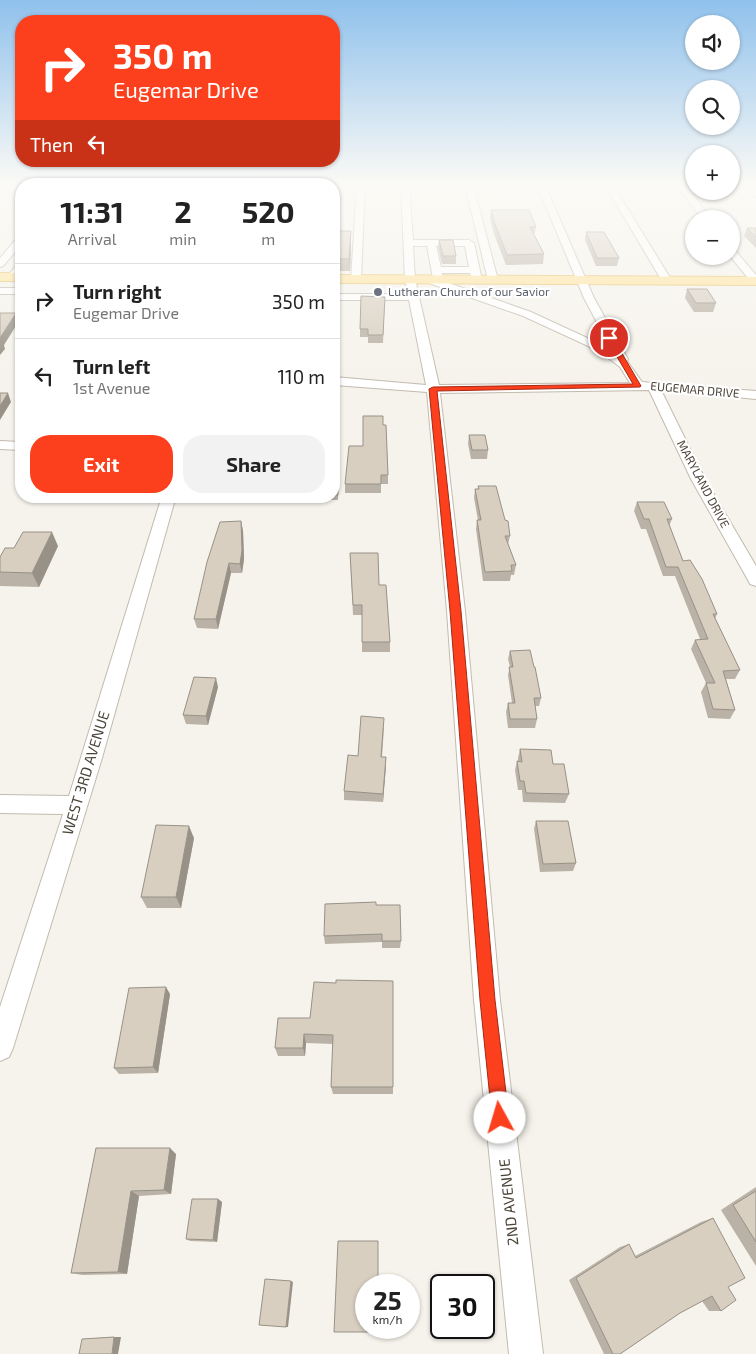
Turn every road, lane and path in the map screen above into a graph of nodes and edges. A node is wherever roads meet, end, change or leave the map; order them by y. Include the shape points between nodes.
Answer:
1 (15, 248) edge
2 (358, 248) edge
3 (410, 248) edge
4 (430, 248) edge
5 (470, 248) edge
6 (485, 248) edge
7 (568, 248) edge
8 (648, 248) edge
9 (740, 261) edge
10 (0, 264) edge
11 (15, 275) edge
12 (476, 275) junction
13 (340, 279) edge
14 (356, 279) junction
15 (493, 280) junction
16 (582, 280) junction
17 (426, 281) junction
18 (668, 281) junction
19 (756, 281) edge
20 (11, 291) edge
21 (340, 296) edge
22 (625, 365) junction
23 (340, 381) edge
24 (638, 386) junction
25 (653, 386) junction
26 (433, 389) junction
27 (756, 395) edge
28 (167, 503) edge
29 (756, 580) edge
30 (0, 804) edge
31 (77, 805) junction
32 (0, 1048) edge
33 (526, 1354) edge

1 - 10 street
2 - 14 street
3 - 17 street, 2ND AVENUE
4 - 17 street
5 - 12 street
6 - 15 street
7 - 16 street
8 - 18 street
9 - 19 street
11 - 20 lane
12 - 15 main road
12 - 17 main road
13 - 14 main road
14 - 17 main road
15 - 16 main road
16 - 18 main road
16 - 22 street
17 - 21 street
17 - 22 street via 542,321 603,348
17 - 26 street, 2ND AVENUE
18 - 19 main road
22 - 24 street
23 - 26 street, EUGEMAR DRIVE
24 - 25 street, EUGEMAR DRIVE
24 - 26 street, EUGEMAR DRIVE
25 - 27 street, EUGEMAR DRIVE
25 - 29 street, MARYLAND DRIVE via 698,479
26 - 33 street, 2ND AVENUE via 456,611 487,1000
28 - 31 street, WEST 3RD AVENUE
30 - 31 street
31 - 32 street, WEST 3RD AVENUE

